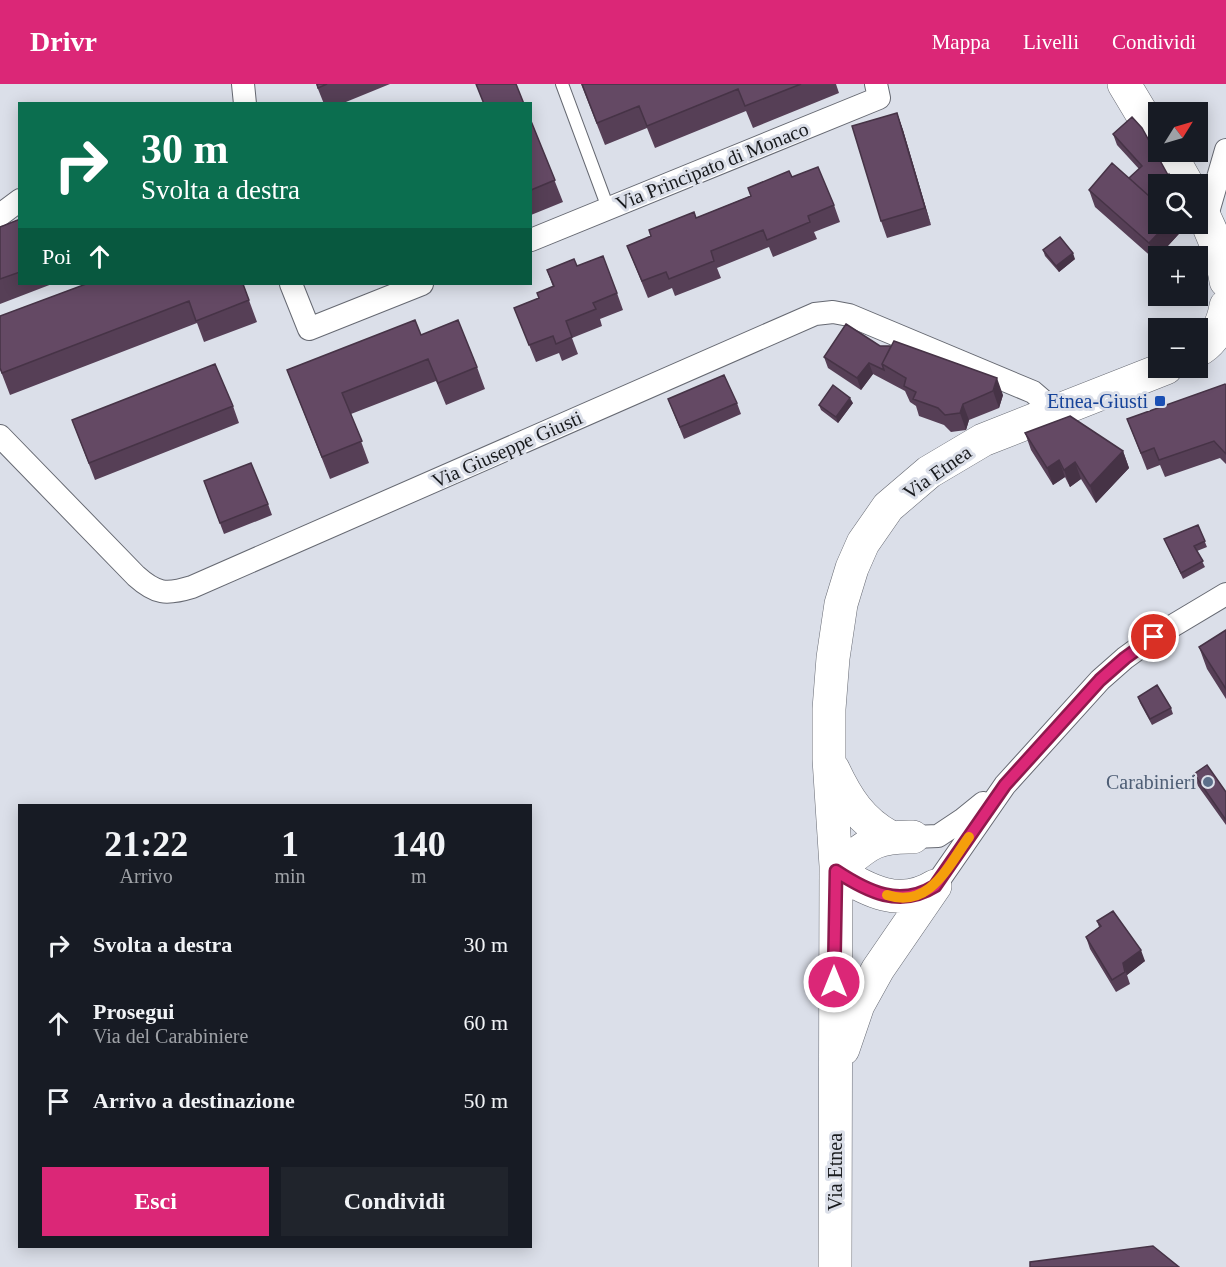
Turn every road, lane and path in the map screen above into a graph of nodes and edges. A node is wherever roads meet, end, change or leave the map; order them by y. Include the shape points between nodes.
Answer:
1 (243, 84) edge
2 (562, 84) edge
3 (876, 84) edge
4 (1124, 84) edge
5 (1140, 84) edge
6 (245, 102) edge
7 (1148, 104) edge
8 (1148, 122) edge
9 (1226, 150) edge
10 (1208, 196) edge
11 (18, 202) edge
12 (608, 208) junction
13 (0, 215) edge
14 (1208, 226) edge
15 (532, 240) edge
16 (1226, 281) edge
17 (291, 285) edge
18 (419, 285) edge
19 (1226, 306) edge
20 (1208, 342) edge
21 (1148, 375) edge
22 (1055, 411) junction
23 (0, 436) edge
24 (1226, 594) edge
25 (829, 759) junction
26 (1005, 785) junction
27 (901, 837) junction
28 (836, 871) junction
29 (935, 886) junction
30 (834, 1077) junction
31 (835, 1267) edge

1 - 6 street
2 - 12 lane
3 - 12 street, Via Principato di Monaco via 879,98
4 - 8 main road
5 - 7 main road
9 - 10 street
11 - 13 street
12 - 15 street, Via Principato di Monaco
14 - 16 main road
17 - 18 street via 309,329
19 - 20 main road via 1224,317
21 - 22 main road, Via Etnea
22 - 23 street, Via Giuseppe Giusti via 1033,392 849,315 815,314 192,586 163,592 136,576
22 - 25 main road, Via Etnea via 983,440 929,472 888,507 863,543 841,604 832,658
24 - 26 street via 1125,658 1100,680
25 - 27 main road via 857,813 877,830
25 - 28 main road, Via Etnea
26 - 27 street via 938,836
26 - 29 street
27 - 28 main road via 870,844
28 - 29 main road via 858,885 896,898 921,895
28 - 30 main road, Via Etnea
29 - 30 main road via 858,1005
30 - 31 main road, Via Etnea

